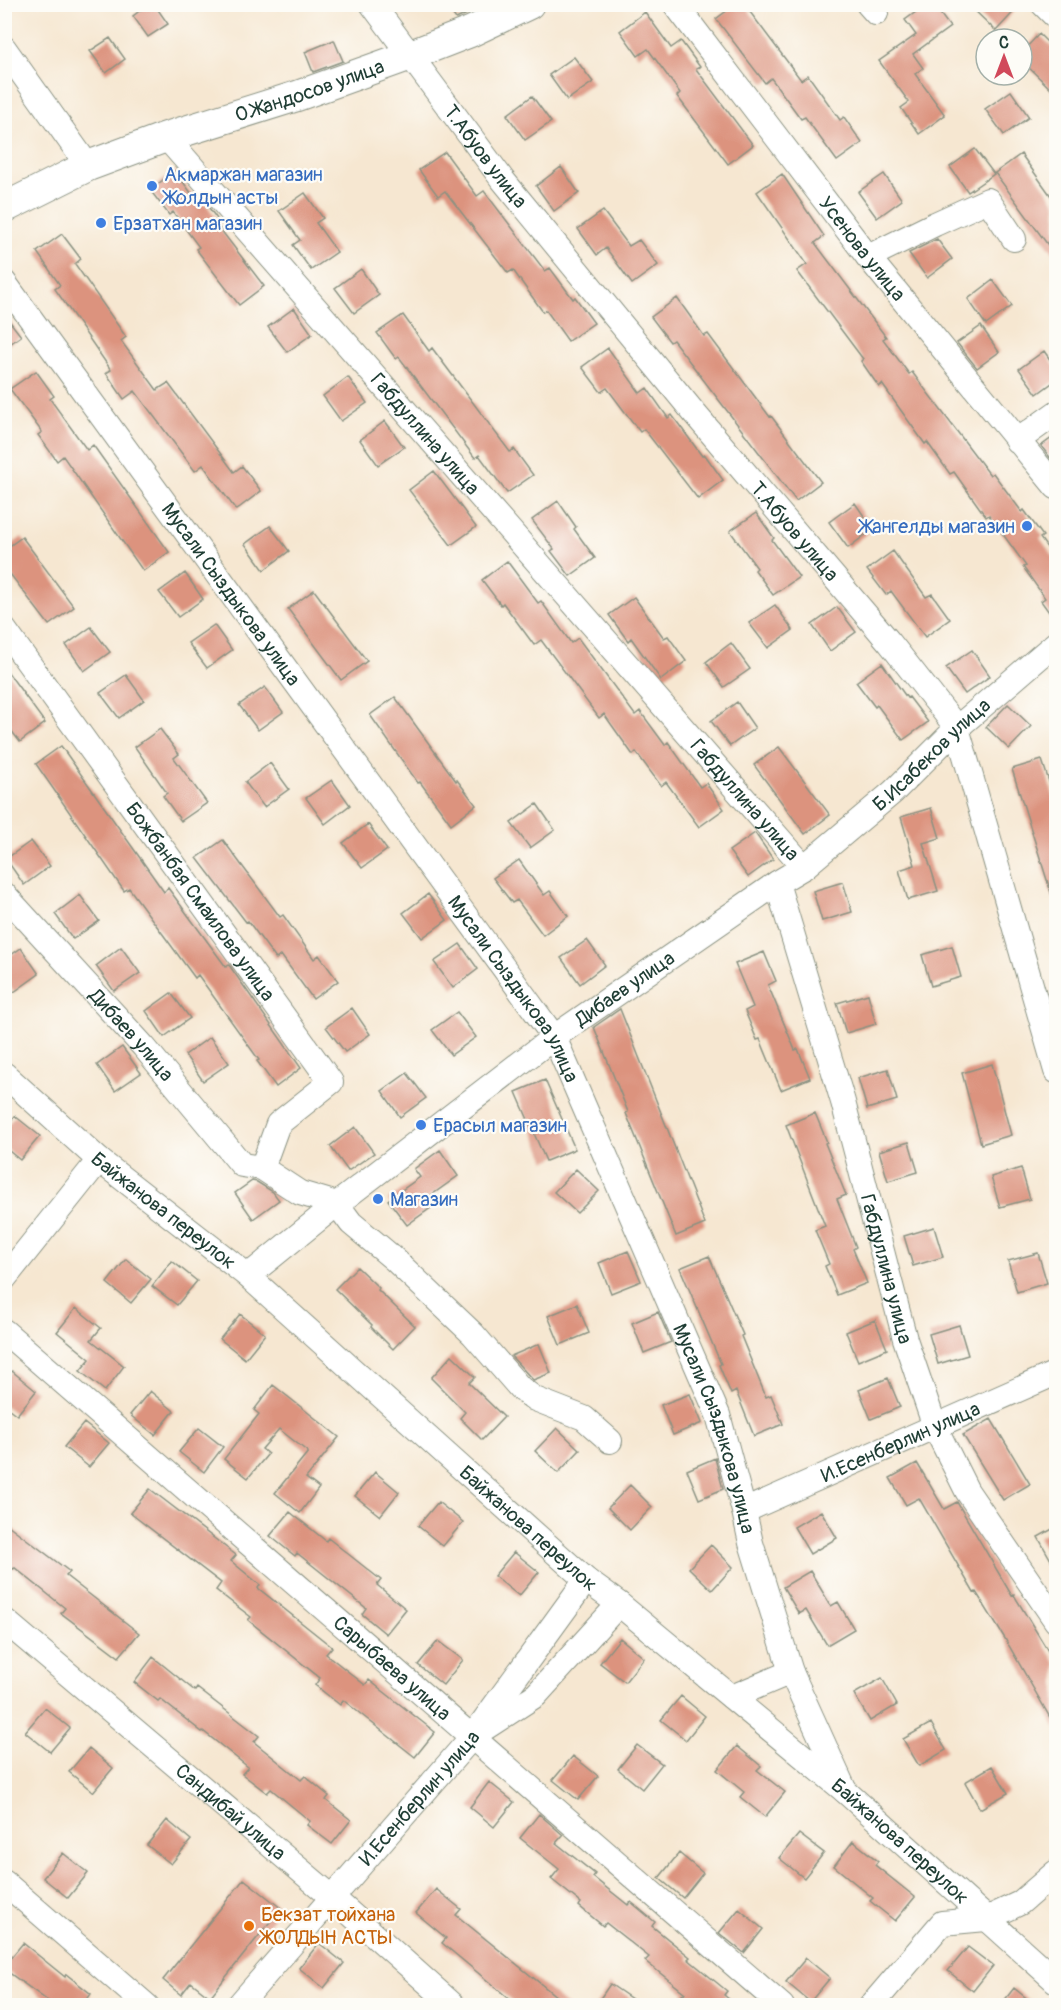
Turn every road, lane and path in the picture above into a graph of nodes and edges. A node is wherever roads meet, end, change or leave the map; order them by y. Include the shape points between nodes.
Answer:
1 (372, 4) edge
2 (529, 4) edge
3 (675, 4) edge
4 (1043, 4) edge
5 (1056, 17) edge
6 (4, 48) edge
7 (411, 55) junction
8 (166, 137) junction
9 (88, 166) junction
10 (4, 208) edge
11 (1014, 239) dead end
12 (868, 258) junction
13 (4, 282) edge
14 (1056, 413) edge
15 (1017, 441) junction
16 (1056, 487) edge
17 (4, 629) edge
18 (1056, 643) edge
19 (957, 728) junction
20 (804, 867) junction
21 (777, 883) junction
22 (4, 894) edge
23 (554, 1037) junction
24 (1056, 1071) edge
25 (4, 1074) edge
26 (99, 1160) junction
27 (262, 1168) junction
28 (337, 1204) junction
29 (248, 1276) junction
30 (4, 1279) edge
31 (4, 1331) edge
32 (1056, 1374) edge
33 (935, 1427) junction
34 (610, 1441) dead end
35 (744, 1511) junction
36 (586, 1580) junction
37 (618, 1604) junction
38 (4, 1620) edge
39 (1056, 1621) edge
40 (791, 1672) junction
41 (732, 1697) junction
42 (472, 1737) junction
43 (845, 1791) junction
44 (1056, 1872) edge
45 (4, 1882) edge
46 (333, 1898) junction
47 (986, 1919) junction
48 (1056, 1982) edge
49 (147, 2006) edge
50 (238, 2006) edge
51 (454, 2006) edge
52 (782, 2006) edge
53 (871, 2006) edge

1 - 7 street
2 - 7 main road, О.Жандосов улица
3 - 12 street, Усенова улица
4 - 5 street
6 - 9 street
7 - 8 main road, О.Жандосов улица
7 - 19 street, Т.Абуов улица via 502,179
8 - 9 main road, О.Жандосов улица
8 - 20 street, Габдуллина улица
9 - 10 main road, О.Жандосов улица
11 - 12 street via 988,200
12 - 15 street, Усенова улица
13 - 23 street, Мусали Сыздыкова улица
14 - 15 street
15 - 16 street, Усенова улица
17 - 27 street, Божбанбая Смаилова улица via 331,1082 278,1124
18 - 19 street, Б.Исабеков улица
19 - 20 street, Б.Исабеков улица via 893,792
19 - 24 street, Т.Абуов улица
20 - 21 street, Габдуллина улица
21 - 23 street, Дибаев улица
21 - 33 street, Габдуллина улица via 843,1102 905,1339
22 - 27 street, Дибаев улица via 144,1047 242,1165
23 - 28 street, Дибаев улица
23 - 35 street, Мусали Сыздыкова улица via 718,1415
25 - 26 street, Байжанова переулок
26 - 29 street, Байжанова переулок
26 - 30 street
27 - 28 street, Дибаев улица via 300,1193
28 - 29 street, Дибаев улица
28 - 34 street via 351,1223 473,1334 520,1388 535,1400 584,1418
29 - 36 street, Байжанова переулок
31 - 42 street, Сарыбаева улица
32 - 33 street, И.Есенберлин улица
33 - 35 street, И.Есенберлин улица
33 - 39 street, Габдуллина улица via 967,1491
35 - 40 street, Мусали Сыздыкова улица via 750,1543
36 - 37 street, Байжанова переулок
36 - 42 street, И.Есенберлин улица
37 - 41 street, Байжанова переулок
37 - 42 street via 536,1695
38 - 46 street, Сандибай улица
40 - 41 street
40 - 43 street, Мусали Сыздыкова улица
41 - 43 street, Байжанова переулок
42 - 46 street, И.Есенберлин улица
42 - 52 street, Сарыбаева улица
43 - 47 street, Байжанова переулок
44 - 47 street via 1020,1903
45 - 49 street
46 - 50 street, И.Есенберлин улица
46 - 51 street, Сандибай улица
47 - 48 street, Байжанова переулок
47 - 53 street via 942,1923

